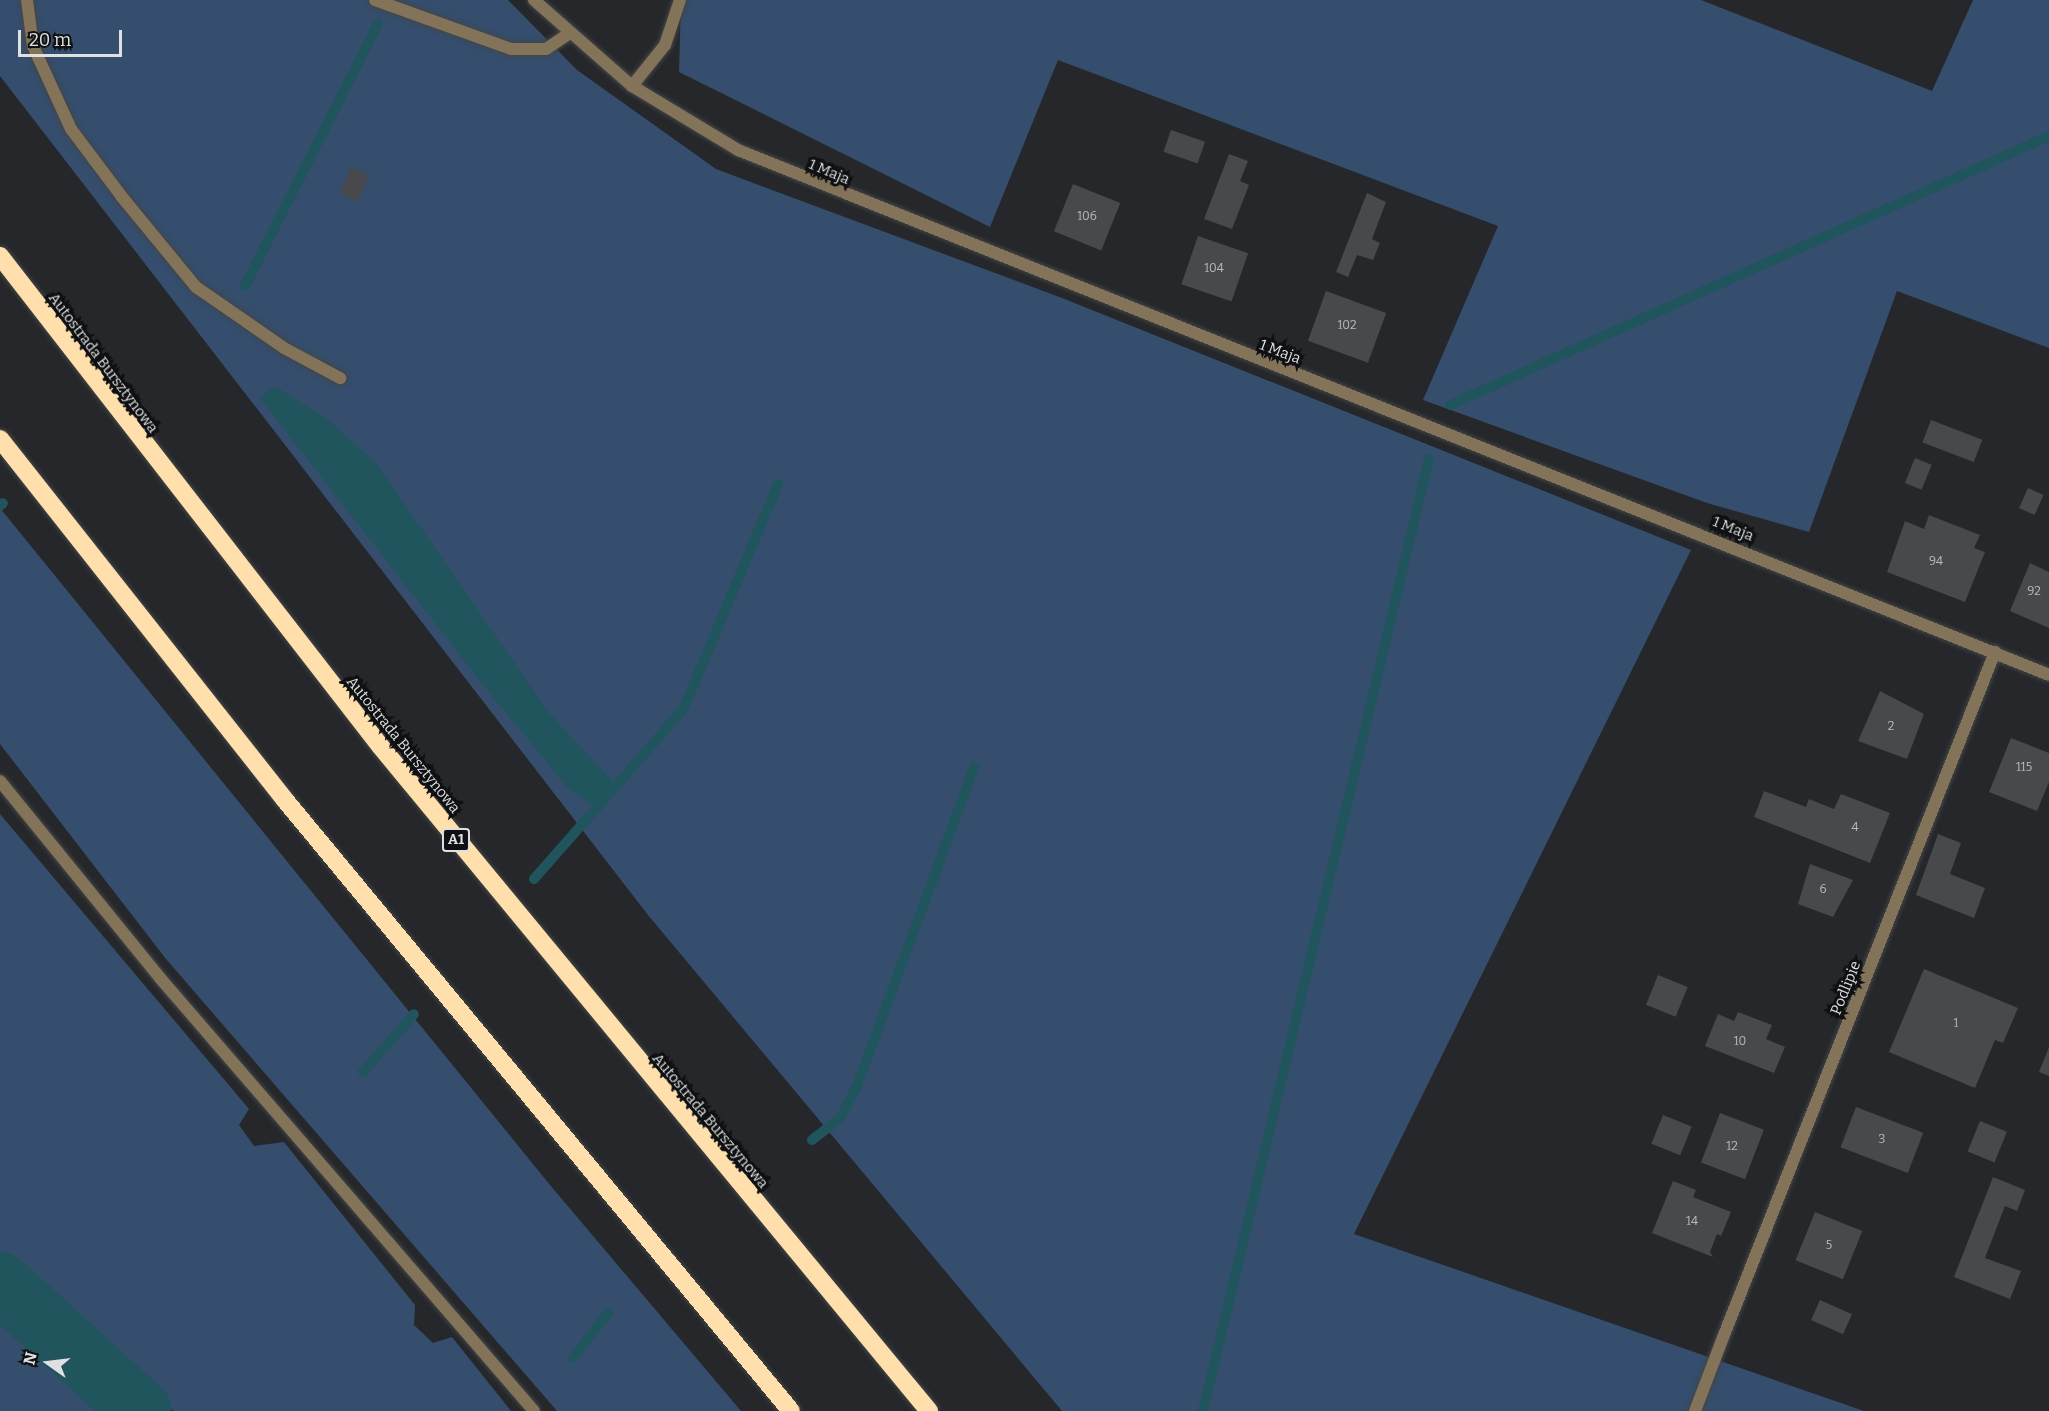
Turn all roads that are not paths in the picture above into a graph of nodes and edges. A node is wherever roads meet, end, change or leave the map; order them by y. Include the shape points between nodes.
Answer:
1 (27, 0) edge
2 (375, 0) edge
3 (534, 0) edge
4 (680, 0) edge
5 (568, 34) junction
6 (633, 86) junction
7 (0, 256) edge
8 (340, 378) dead end
9 (0, 439) edge
10 (1995, 652) junction
11 (2049, 675) edge
12 (0, 781) edge
13 (534, 1411) edge
14 (791, 1411) edge
15 (929, 1411) edge
16 (1695, 1411) edge

1 - 8 street via 33,46 71,129 122,197 196,286 284,348
2 - 5 street via 512,49 546,49
3 - 5 street, 1 Maja
4 - 6 street via 665,45
5 - 6 street, 1 Maja
6 - 10 street, 1 Maja via 681,120 771,164
7 - 15 highway, Autostrada Bursztynowa / A1 via 381,747
9 - 14 highway via 285,800
10 - 11 street, 1 Maja
10 - 16 street, Podlipie
12 - 13 street via 160,978

